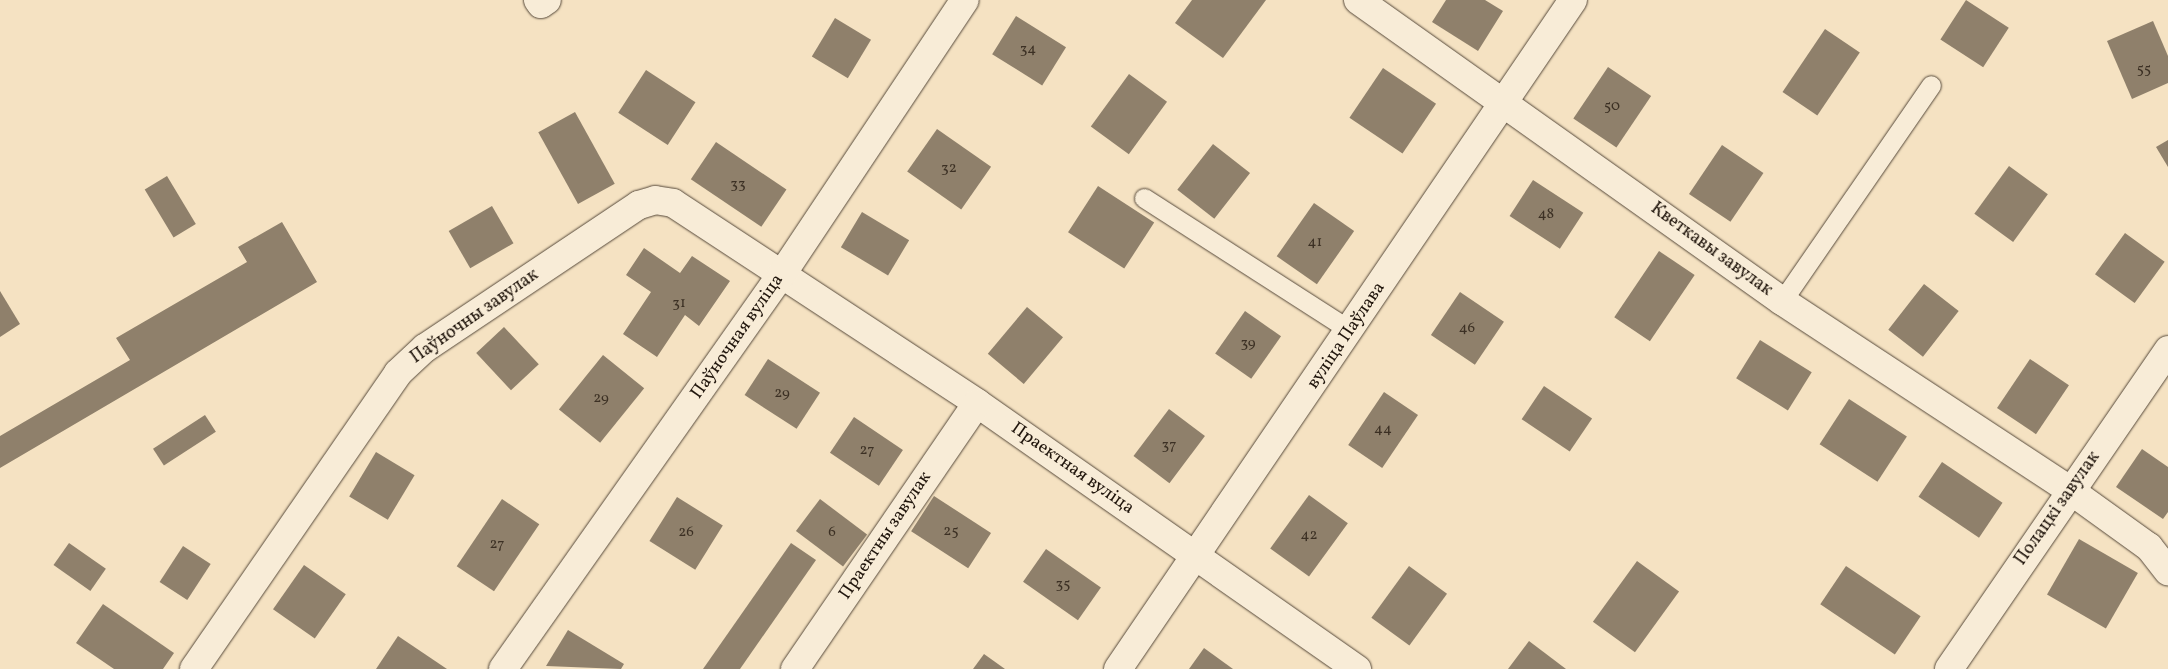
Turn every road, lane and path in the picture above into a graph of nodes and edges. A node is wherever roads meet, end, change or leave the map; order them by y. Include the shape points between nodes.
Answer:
1 (538, 0) edge
2 (547, 0) edge
3 (965, 0) edge
4 (1358, 0) edge
5 (1573, 0) edge
6 (1931, 85) dead end
7 (1503, 99) junction
8 (1144, 198) dead end
9 (782, 274) junction
10 (1782, 301) junction
11 (1351, 331) junction
12 (2168, 350) edge
13 (977, 403) junction
14 (2071, 491) junction
15 (1195, 555) junction
16 (2168, 571) edge
17 (194, 669) edge
18 (504, 669) edge
19 (795, 669) edge
20 (1118, 669) edge
21 (1357, 669) edge
22 (1948, 669) edge

1 - 2 street
3 - 9 street, Паўночная вуліца
4 - 7 street, Кветкавы завулак
5 - 7 street, вуліца Паўлава
6 - 10 lane
7 - 10 street, Кветкавы завулак
7 - 11 street, вуліца Паўлава
8 - 11 lane
9 - 13 street, Праектная вуліца
9 - 17 street, Паўночны завулак via 673,203 655,200 639,205 425,348 398,373
9 - 18 street, Паўночная вуліца
10 - 14 street, Кветкавы завулак
11 - 15 street, вуліца Паўлава
12 - 14 street, Полацкі завулак
13 - 15 street, Праектная вуліца
13 - 19 street, Праектны завулак
14 - 16 street, Кветкавы завулак via 2149,547
14 - 22 street, Полацкі завулак
15 - 20 street, вуліца Паўлава
15 - 21 street, Праектная вуліца

